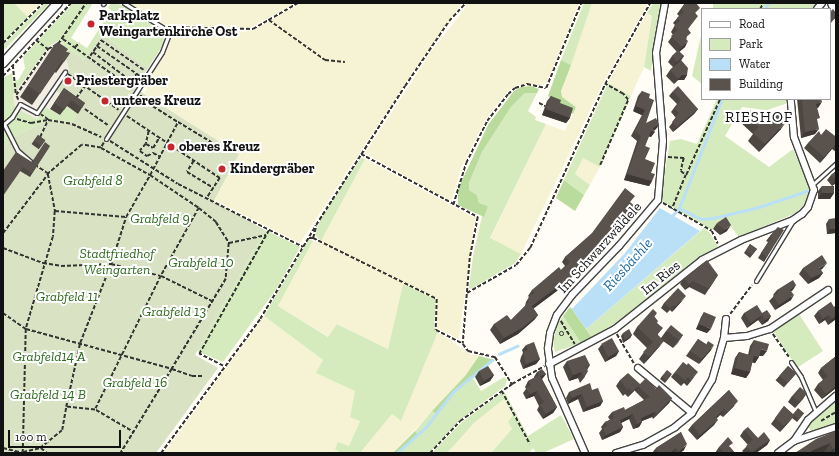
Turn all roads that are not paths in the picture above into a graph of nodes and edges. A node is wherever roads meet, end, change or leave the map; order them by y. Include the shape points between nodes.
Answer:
1 (58, 3) edge
2 (124, 3) edge
3 (665, 3) edge
4 (831, 3) edge
5 (836, 15) edge
6 (3, 62) edge
7 (65, 72) road end
8 (791, 100) edge
9 (3, 124) edge
10 (106, 139) road end
11 (30, 161) edge
12 (836, 163) edge
13 (813, 184) junction
14 (793, 220) junction
15 (756, 281) road end
16 (828, 290) dead end
17 (726, 319) road end
18 (724, 338) junction
19 (791, 362) road end
20 (549, 364) junction
21 (638, 368) road end
22 (836, 396) edge
23 (692, 413) junction
24 (817, 414) junction
25 (836, 427) edge
26 (794, 441) junction
27 (585, 453) edge
28 (616, 453) edge
29 (778, 453) edge

1 - 6 street
2 - 10 lane via 162,27 168,36 166,44
3 - 20 street, Im Schwarzwäldele via 656,53 663,157 658,200 557,315 550,333
4 - 5 street
7 - 9 lane via 38,113 20,104 12,117
8 - 13 street via 797,147
9 - 11 lane via 18,151
12 - 13 lane
13 - 14 street, Im Ries via 814,190 808,207
14 - 15 lane, Im Ries
14 - 20 street, Im Ries via 741,240 702,260 615,329
16 - 18 street via 770,329 747,336
17 - 18 street
18 - 23 street via 712,380
19 - 24 lane via 801,377
20 - 27 street, Im Schwarzwäldele via 561,402
21 - 23 street
22 - 24 street
23 - 28 street via 675,427 643,445
24 - 26 street
25 - 26 street
26 - 29 street

